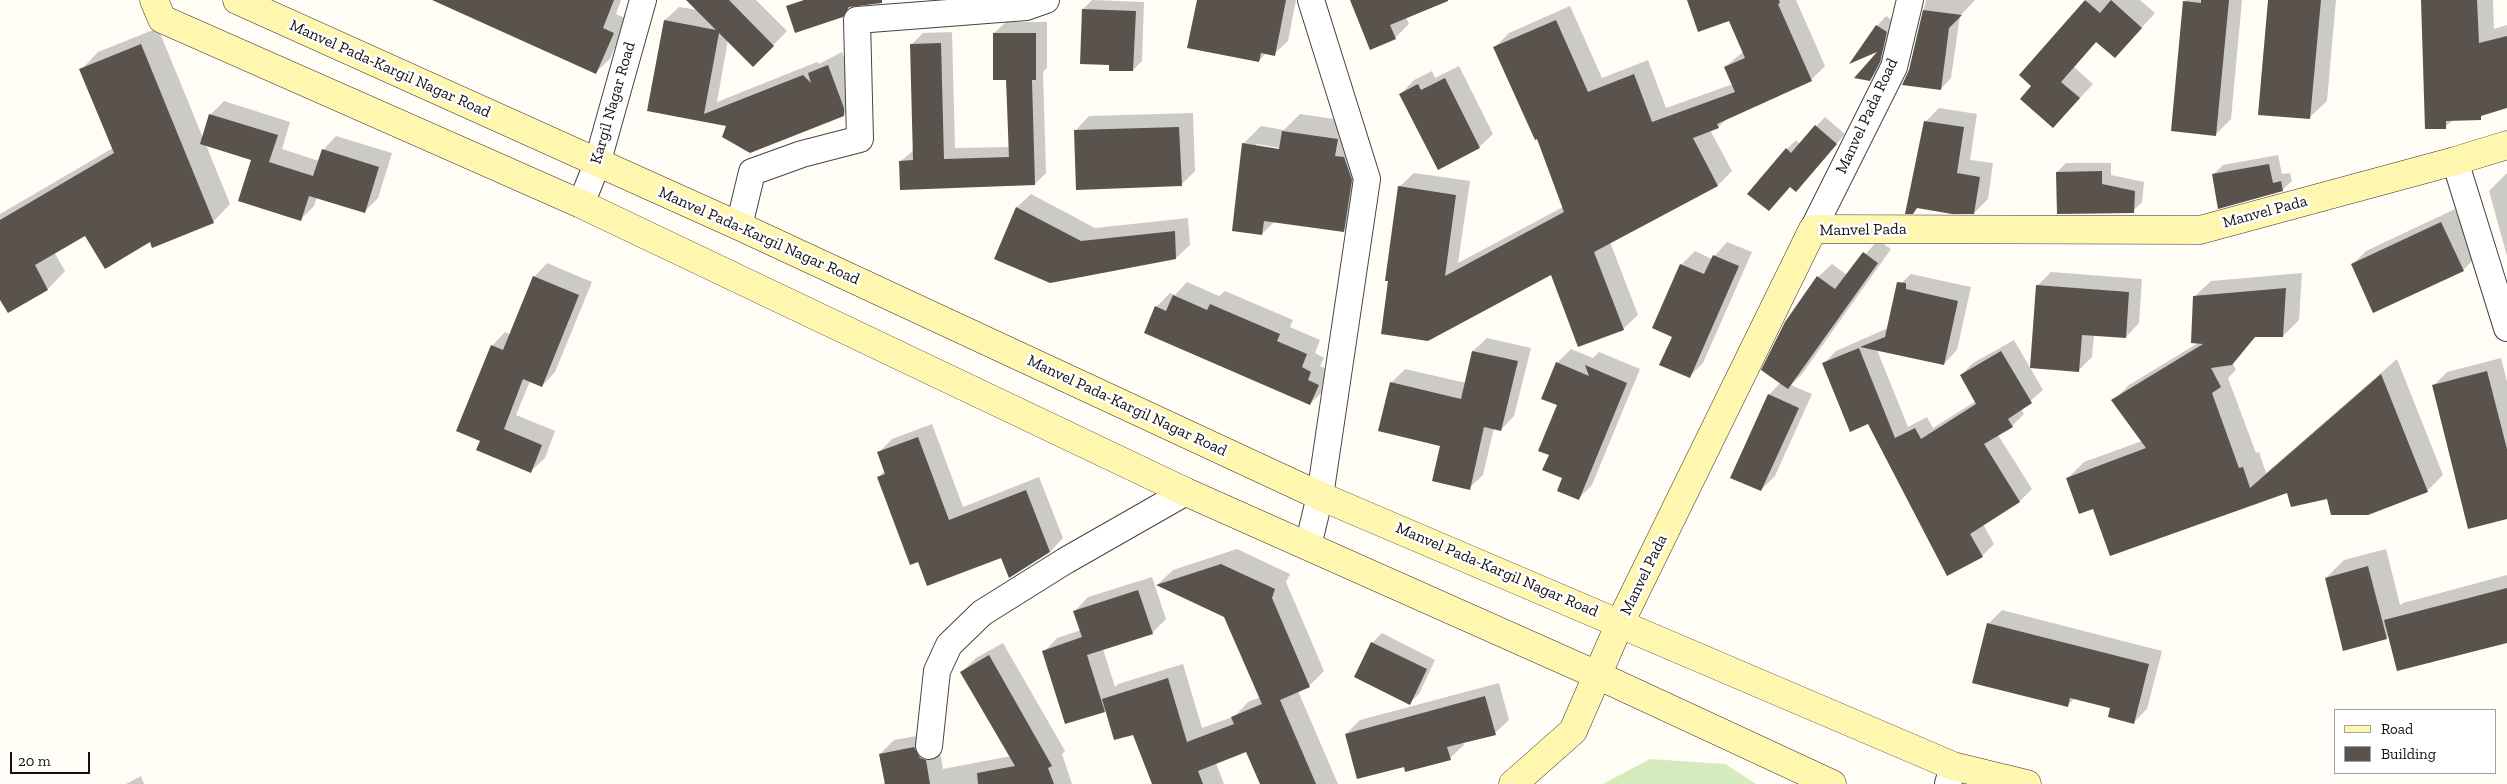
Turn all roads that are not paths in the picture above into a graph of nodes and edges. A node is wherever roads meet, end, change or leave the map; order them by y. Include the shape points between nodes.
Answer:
1 (154, 0) edge
2 (237, 0) edge
3 (643, 0) edge
4 (1046, 0) edge
5 (1311, 0) edge
6 (1910, 0) edge
7 (2507, 145) edge
8 (2455, 162) junction
9 (597, 164) junction
10 (582, 204) junction
11 (739, 226) junction
12 (1813, 229) junction
13 (2507, 328) edge
14 (1186, 492) junction
15 (1320, 496) junction
16 (1308, 546) junction
17 (1620, 622) junction
18 (1597, 674) junction
19 (929, 746) dead end
20 (1951, 775) edge
21 (1513, 784) edge
22 (1832, 784) edge
23 (2027, 784) edge

1 - 10 street via 162,19
2 - 9 street, Manvel Pada-Kargil Nagar Road
3 - 9 street, Kargil Nagar Road
4 - 11 street via 1026,7 857,20 860,139 802,154 752,172
5 - 15 street via 1367,179
6 - 12 street, Manvel Pada Road via 1894,67
7 - 8 street, Manvel Pada
8 - 12 street, Manvel Pada via 2200,230
8 - 13 street
9 - 10 street, Kargil Nagar Road
9 - 11 street, Manvel Pada-Kargil Nagar Road
10 - 14 street
11 - 15 street, Manvel Pada-Kargil Nagar Road
12 - 17 street, Manvel Pada
14 - 16 street
14 - 19 street via 982,613 950,645 937,671
15 - 16 street
15 - 17 street, Manvel Pada-Kargil Nagar Road
16 - 18 street
17 - 18 street, Manvel Pada
17 - 20 street, Manvel Pada-Kargil Nagar Road
18 - 21 street, Manvel Pada via 1573,731
18 - 22 street
20 - 23 street, Manvel Pada-Kargil Nagar Road

